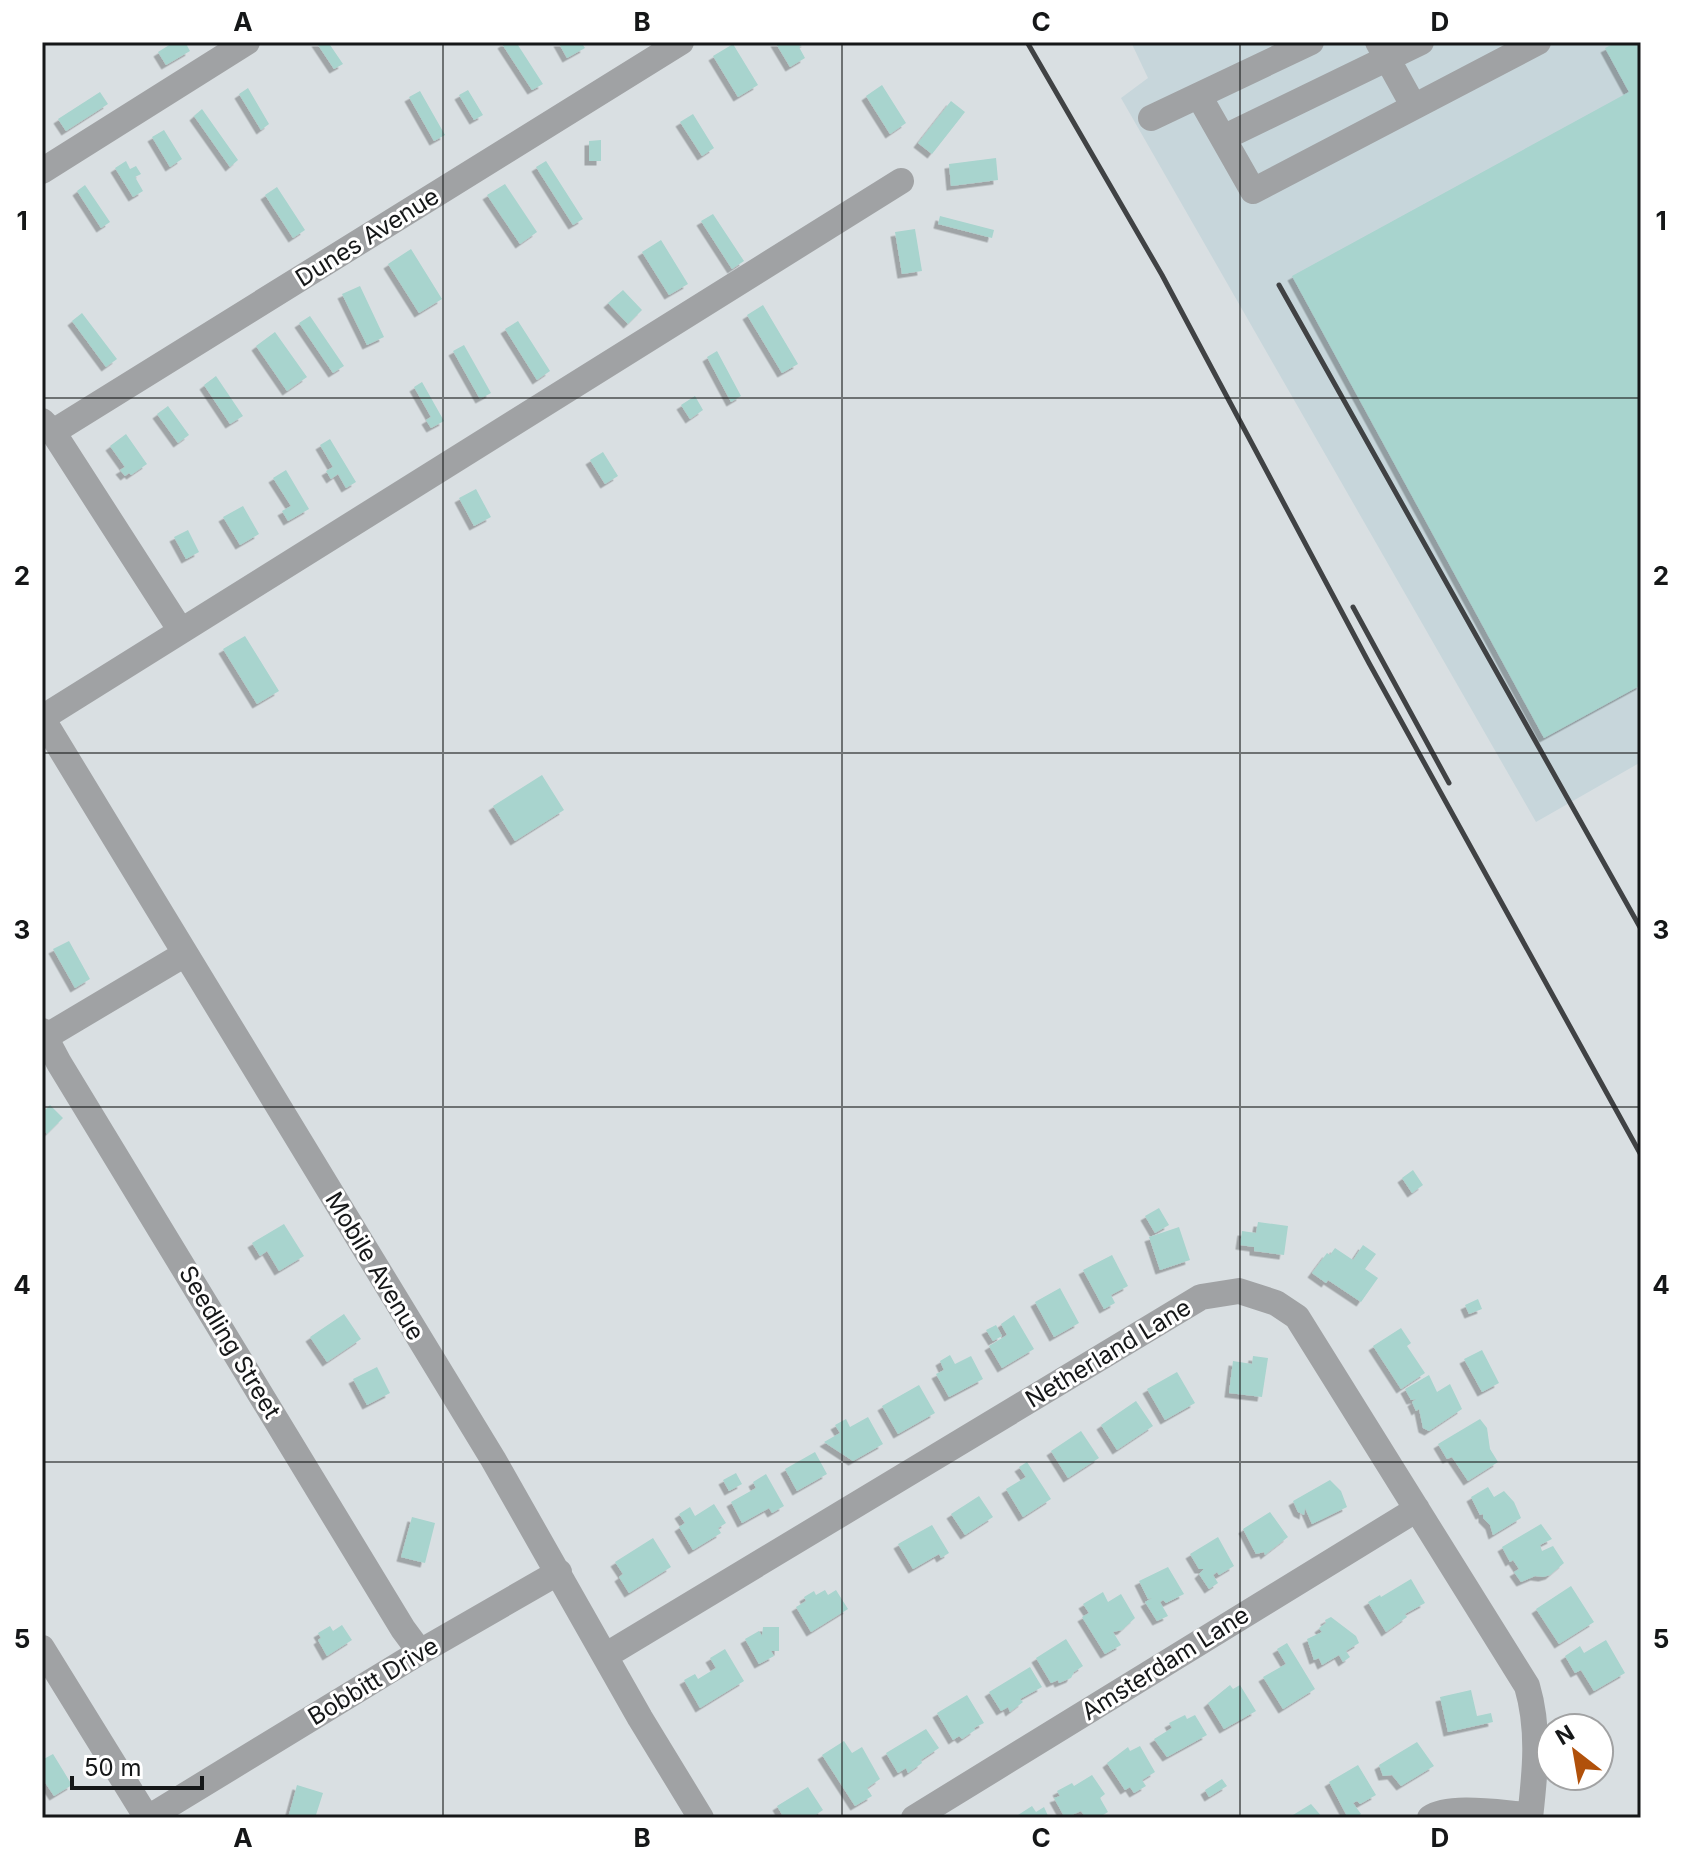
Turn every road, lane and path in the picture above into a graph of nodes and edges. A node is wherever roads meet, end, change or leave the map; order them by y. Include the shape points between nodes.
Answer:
1 (247, 42) edge
2 (681, 42) edge
3 (1311, 42) edge
4 (1421, 42) edge
5 (1538, 42) edge
6 (1383, 50) edge
7 (1199, 96) junction
8 (1414, 107) junction
9 (1151, 118) dead end
10 (1223, 138) junction
11 (42, 171) edge
12 (901, 181) dead end
13 (47, 427) edge
14 (181, 631) junction
15 (42, 718) edge
16 (185, 954) junction
17 (43, 1035) edge
18 (1417, 1509) junction
19 (559, 1572) junction
20 (42, 1648) edge
21 (420, 1652) junction
22 (605, 1656) junction
23 (1530, 1816) edge
24 (148, 1818) edge
25 (701, 1818) edge
26 (914, 1818) edge
27 (1430, 1818) edge

1 - 11 street
2 - 13 street, Dunes Avenue
3 - 7 street
4 - 6 street
5 - 8 street
6 - 8 street
6 - 10 street
7 - 9 street
7 - 10 street
8 - 10 street via 1253,191
12 - 14 street
13 - 14 street, Dunes Avenue
14 - 15 street
15 - 16 street, Mobile Avenue
16 - 17 street
16 - 19 street, Mobile Avenue
17 - 21 street, Seedling Street
18 - 22 street, Netherland Lane via 1297,1317 1276,1303 1239,1291 1201,1297
18 - 23 street, Netherland Lane via 1527,1686 1535,1713
18 - 26 street, Amsterdam Lane
19 - 21 street, Bobbitt Drive
19 - 22 street, Mobile Avenue
20 - 24 street
21 - 24 street, Bobbitt Drive
22 - 25 street, Mobile Avenue
23 - 27 street via 1467,1811

